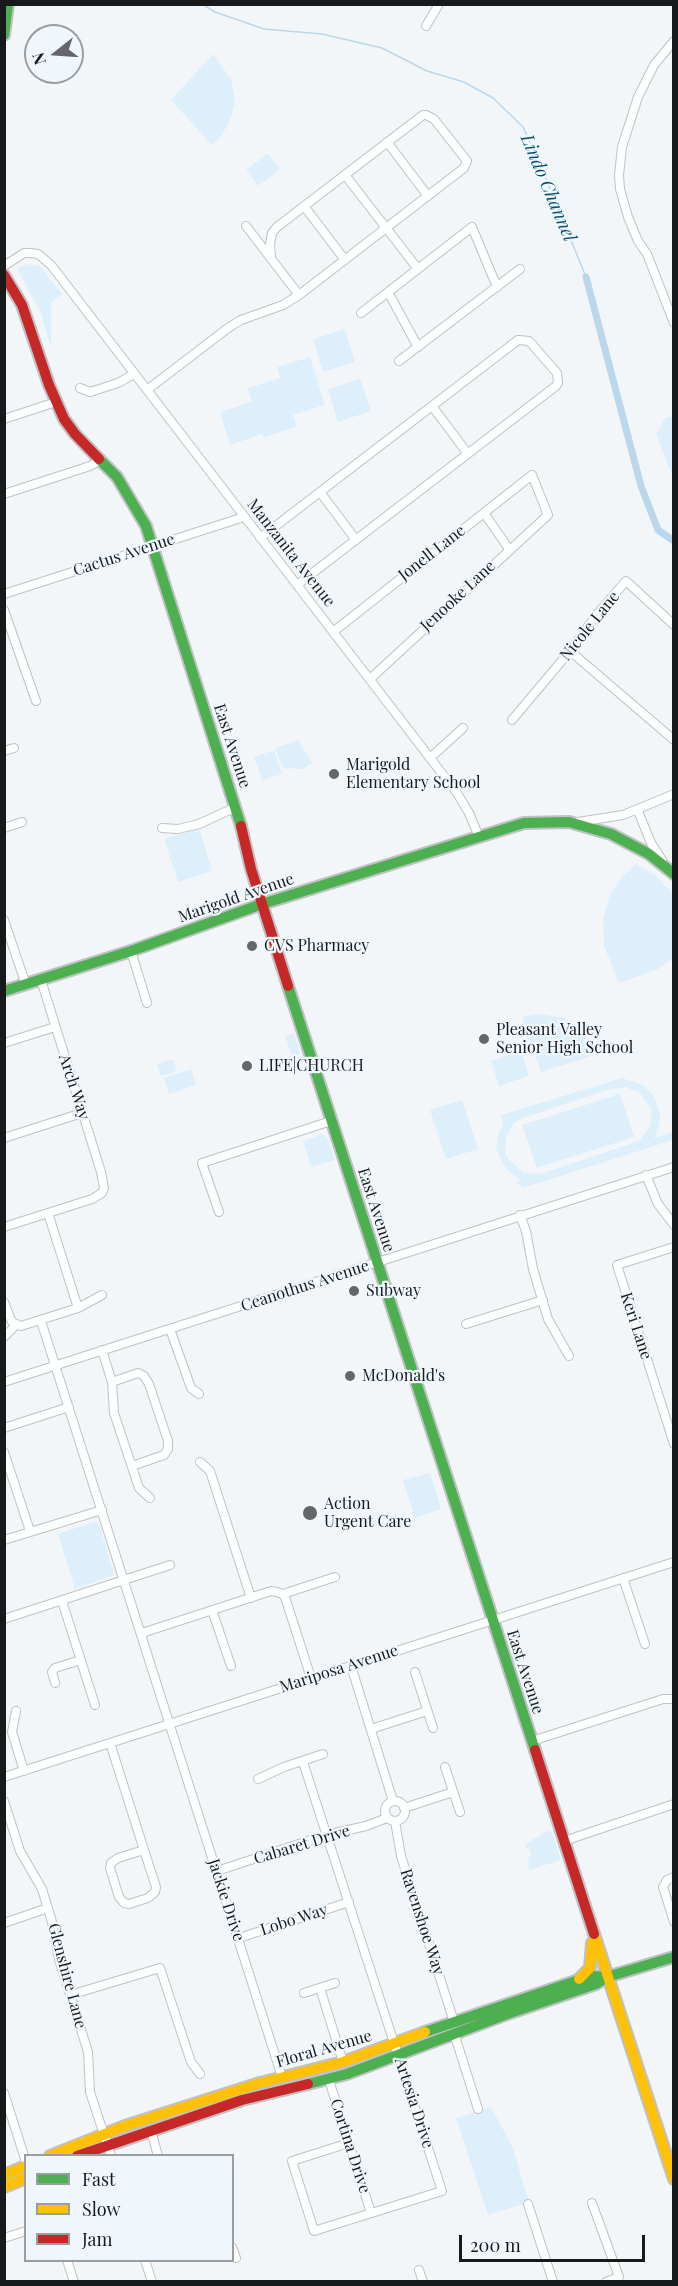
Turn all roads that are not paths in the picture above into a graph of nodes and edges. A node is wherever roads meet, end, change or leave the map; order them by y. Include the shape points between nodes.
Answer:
1 (8, 4) edge
2 (440, 4) edge
3 (426, 26) dead end
4 (4, 35) edge
5 (674, 41) edge
6 (387, 142) junction
7 (345, 175) junction
8 (428, 196) junction
9 (304, 206) junction
10 (246, 226) dead end
11 (387, 228) junction
12 (271, 258) junction
13 (345, 260) junction
14 (4, 266) edge
15 (418, 269) junction
16 (520, 269) dead end
17 (4, 275) edge
18 (496, 287) junction
19 (388, 292) junction
20 (298, 295) junction
21 (362, 313) dead end
22 (674, 323) edge
23 (417, 347) junction
24 (399, 361) dead end
25 (134, 374) junction
26 (80, 388) dead end
27 (147, 390) junction
28 (56, 402) junction
29 (432, 406) junction
30 (4, 419) edge
31 (468, 454) junction
32 (101, 460) junction
33 (320, 492) junction
34 (4, 494) edge
35 (484, 513) junction
36 (548, 515) joint
37 (244, 517) junction
38 (260, 538) junction
39 (356, 540) junction
40 (153, 546) junction
41 (509, 549) junction
42 (297, 585) junction
43 (4, 594) edge
44 (4, 610) edge
45 (674, 625) edge
46 (333, 632) junction
47 (570, 651) junction
48 (370, 679) junction
49 (36, 701) dead end
50 (512, 720) dead end
51 (463, 728) dead end
52 (674, 741) edge
53 (14, 748) dead end
54 (4, 751) edge
55 (430, 758) junction
56 (674, 794) edge
57 (236, 807) junction
58 (638, 811) junction
59 (22, 822) dead end
60 (569, 822) junction
61 (4, 828) edge
62 (162, 828) dead end
63 (479, 837) junction
64 (671, 872) edge
65 (262, 904) junction
66 (4, 920) edge
67 (131, 951) junction
68 (41, 980) junction
69 (26, 985) junction
70 (4, 991) edge
71 (147, 1003) dead end
72 (55, 1027) junction
73 (4, 1043) edge
74 (82, 1113) junction
75 (331, 1121) junction
76 (4, 1138) edge
77 (674, 1167) edge
78 (646, 1175) junction
79 (219, 1212) dead end
80 (48, 1213) junction
81 (520, 1215) junction
82 (674, 1225) edge
83 (4, 1227) edge
84 (674, 1247) edge
85 (377, 1262) junction
86 (102, 1295) dead end
87 (543, 1300) junction
88 (4, 1302) edge
89 (78, 1308) junction
90 (41, 1321) junction
91 (16, 1324) junction
92 (466, 1324) dead end
93 (171, 1329) junction
94 (4, 1337) edge
95 (102, 1350) junction
96 (569, 1356) dead end
97 (56, 1365) junction
98 (4, 1382) edge
99 (112, 1382) junction
100 (199, 1394) dead end
101 (69, 1407) junction
102 (4, 1428) edge
103 (674, 1444) edge
104 (4, 1452) edge
105 (200, 1462) dead end
106 (132, 1466) junction
107 (150, 1498) dead end
108 (102, 1510) junction
109 (30, 1532) junction
110 (4, 1540) edge
111 (674, 1562) edge
112 (170, 1565) dead end
113 (335, 1577) dead end
114 (623, 1578) junction
115 (125, 1580) junction
116 (283, 1594) junction
117 (251, 1598) junction
118 (62, 1600) junction
119 (212, 1610) junction
120 (4, 1619) edge
121 (492, 1621) junction
122 (142, 1633) junction
123 (645, 1644) dead end
124 (81, 1660) junction
125 (351, 1665) junction
126 (231, 1666) dead end
127 (415, 1672) dead end
128 (311, 1678) junction
129 (55, 1683) dead end
130 (674, 1699) edge
131 (95, 1705) dead end
132 (427, 1711) junction
133 (16, 1712) dead end
134 (170, 1723) junction
135 (433, 1728) dead end
136 (371, 1729) junction
137 (532, 1741) junction
138 (110, 1743) junction
139 (323, 1754) dead end
140 (303, 1762) junction
141 (445, 1767) dead end
142 (24, 1771) junction
143 (4, 1777) edge
144 (258, 1779) dead end
145 (453, 1792) junction
146 (4, 1801) edge
147 (393, 1801) junction
148 (674, 1804) edge
149 (404, 1808) junction
150 (460, 1812) dead end
151 (391, 1820) junction
152 (326, 1835) junction
153 (564, 1841) junction
154 (144, 1850) junction
155 (217, 1871) junction
156 (674, 1877) edge
157 (350, 1902) junction
158 (48, 1908) junction
159 (674, 1922) edge
160 (4, 1923) edge
161 (593, 1933) junction
162 (238, 1938) junction
163 (674, 1957) edge
164 (607, 1977) junction
165 (576, 1981) junction
166 (335, 1983) dead end
167 (320, 1988) junction
168 (304, 1993) dead end
169 (70, 1995) junction
170 (454, 2022) junction
171 (454, 2033) junction
172 (395, 2044) junction
173 (399, 2056) junction
174 (343, 2062) junction
175 (200, 2074) dead end
176 (282, 2077) junction
177 (329, 2080) junction
178 (4, 2092) edge
179 (478, 2109) dead end
180 (150, 2130) junction
181 (106, 2138) junction
182 (349, 2143) junction
183 (56, 2154) edge
184 (80, 2154) edge
185 (110, 2154) edge
186 (157, 2154) edge
187 (24, 2157) edge
188 (24, 2165) edge
189 (4, 2175) edge
190 (24, 2179) edge
191 (674, 2179) edge
192 (4, 2187) edge
193 (528, 2204) dead end
194 (592, 2204) dead end
195 (372, 2213) junction
196 (24, 2232) edge
197 (4, 2238) edge
198 (234, 2252) edge
199 (236, 2258) dead end
200 (68, 2262) edge
201 (146, 2262) edge
202 (419, 2270) dead end
203 (74, 2282) edge
204 (152, 2282) edge
205 (423, 2282) edge
206 (554, 2282) edge
207 (606, 2282) edge

1 - 4 main road
2 - 3 street
5 - 22 street via 654,65 638,97 622,147 619,175 628,217
6 - 7 street
6 - 8 street
6 - 8 street via 426,114 464,157 464,168
7 - 9 street
7 - 11 street
8 - 11 street
9 - 12 street via 272,233
9 - 13 street
10 - 12 street
11 - 13 street
11 - 15 street
12 - 20 street
13 - 20 street
14 - 25 street, Manzanita Avenue via 24,253 38,254 51,265
15 - 18 street via 472,227
15 - 19 street
16 - 18 street
17 - 28 main road, East Avenue via 22,304
18 - 23 street
19 - 21 street
19 - 23 street
20 - 27 street via 228,328
23 - 24 street
25 - 26 street via 90,392
25 - 27 street, Manzanita Avenue
27 - 37 street, Manzanita Avenue
28 - 30 street
28 - 32 main road, East Avenue via 75,434
29 - 31 street
29 - 31 street via 518,340 529,341 556,373 556,386
29 - 33 street
31 - 39 street
32 - 34 street
32 - 40 main road, East Avenue via 132,498
33 - 38 street
33 - 39 street
35 - 36 street, Jonell Lane via 532,475
35 - 41 street
35 - 46 street, Jonell Lane
36 - 41 street, Jenooke Lane
37 - 38 street, Manzanita Avenue
37 - 40 street, Cactus Avenue
38 - 42 street, Manzanita Avenue
39 - 42 street
40 - 43 street, Cactus Avenue
40 - 57 main road, East Avenue
41 - 48 street, Jenooke Lane
42 - 46 street, Manzanita Avenue
44 - 49 street
45 - 47 street, Nicole Lane via 626,581
46 - 48 street, Manzanita Avenue
47 - 50 street, Nicole Lane
47 - 52 street
48 - 55 street, Manzanita Avenue
51 - 55 street
53 - 54 street
55 - 63 street, Manzanita Avenue via 469,813
56 - 58 street
57 - 62 street via 199,824
57 - 65 main road, East Avenue
58 - 60 street
58 - 64 street via 651,843
59 - 61 street
60 - 63 main road, Marigold Avenue via 524,823
60 - 64 main road via 622,838
63 - 65 main road, Marigold Avenue
65 - 67 main road, Marigold Avenue
65 - 75 main road, East Avenue
66 - 69 street
67 - 68 main road, Marigold Avenue
67 - 71 street
68 - 69 main road, Marigold Avenue
68 - 72 street, Arch Way
69 - 70 main road, Marigold Avenue
72 - 73 street
72 - 74 street, Arch Way
74 - 76 street
74 - 80 street, Arch Way via 104,1182 102,1193
75 - 79 street via 202,1163
75 - 85 main road, East Avenue
77 - 78 street, Ceanothus Avenue
78 - 81 street, Ceanothus Avenue
78 - 82 street via 658,1204
80 - 83 street
80 - 89 street
81 - 85 street, Ceanothus Avenue
81 - 87 street
84 - 103 street, Keri Lane via 617,1265
85 - 93 street, Ceanothus Avenue
85 - 121 main road, East Avenue
86 - 89 street
87 - 92 street
87 - 96 street
88 - 91 street via 9,1318
89 - 90 street
90 - 91 street
90 - 97 street, Jackie Drive
91 - 94 street
93 - 95 street, Ceanothus Avenue
93 - 100 street via 191,1388
95 - 97 street, Ceanothus Avenue
95 - 99 street
97 - 98 street, Ceanothus Avenue
97 - 101 street, Jackie Drive
99 - 106 street via 114,1413
99 - 106 street via 138,1373 144,1376 168,1441 164,1455
101 - 102 street
101 - 108 street, Jackie Drive
104 - 109 street
105 - 117 street via 210,1471
106 - 107 street via 139,1488
108 - 109 street
108 - 115 street, Jackie Drive
109 - 110 street
111 - 114 street, Mariposa Avenue
112 - 115 street
113 - 116 street
114 - 121 street, Mariposa Avenue
114 - 123 street
115 - 118 street
115 - 122 street, Jackie Drive
116 - 117 street via 271,1591
116 - 128 street
117 - 119 street
118 - 120 street
118 - 124 street
119 - 122 street
119 - 126 street
121 - 125 street, Mariposa Avenue
121 - 137 main road, East Avenue
122 - 134 street, Jackie Drive
124 - 129 street via 55,1668
124 - 131 street
125 - 128 street, Mariposa Avenue
125 - 136 street
127 - 132 street
128 - 134 street, Mariposa Avenue
130 - 137 street via 663,1699
132 - 135 street
132 - 136 street
133 - 142 street via 12,1732
134 - 138 street, Mariposa Avenue
134 - 155 street, Jackie Drive
136 - 147 street
137 - 153 main road, East Avenue
138 - 142 street, Mariposa Avenue
138 - 154 street
139 - 140 street
140 - 144 street
140 - 152 street, Artesia Drive
141 - 145 street
142 - 143 street, Mariposa Avenue
145 - 149 street
145 - 150 street
146 - 158 street, Glenshire Lane via 20,1851
147 - 149 street
147 - 151 street via 384,1812
148 - 153 street
149 - 151 street via 402,1818
151 - 152 street, Cabaret Drive
151 - 170 street, Ravenshoe Way
152 - 155 street, Cabaret Drive
152 - 157 street, Artesia Drive
153 - 161 main road, East Avenue
154 - 154 street via 155,1892 148,1899 124,1903 111,1863
155 - 162 street, Jackie Drive
156 - 159 street via 663,1887
157 - 162 street, Lobo Way
157 - 172 street, Artesia Drive
158 - 160 street
158 - 169 street, Glenshire Lane
161 - 164 main road, East Avenue
161 - 165 main road via 590,1968
162 - 176 street, Jackie Drive
163 - 164 main road, Floral Avenue
164 - 165 main road, Floral Avenue
164 - 171 main road, Floral Avenue
164 - 191 main road, East Avenue
165 - 170 main road, Floral Avenue
166 - 167 street
167 - 168 street
167 - 174 street
169 - 175 street via 160,1968 191,2062
169 - 181 street, Glenshire Lane via 88,2052 90,2092
170 - 172 main road, Floral Avenue
171 - 173 main road, Floral Avenue
171 - 179 street
172 - 173 street, Artesia Drive
172 - 174 main road, Floral Avenue
173 - 177 main road, Floral Avenue
173 - 195 street, Artesia Drive via 442,2191
174 - 176 main road, Floral Avenue
176 - 181 main road, Floral Avenue
177 - 180 main road, Floral Avenue via 242,2100
177 - 182 street, Cortina Drive
178 - 187 street
180 - 181 main road, Floral Avenue
180 - 186 street
181 - 183 main road, Floral Avenue
181 - 184 main road, Floral Avenue
181 - 185 street, Glenshire Lane
182 - 195 street, Cortina Drive
182 - 195 street, Artesia Drive via 292,2161 314,2231
188 - 189 main road
190 - 192 main road
193 - 206 street
194 - 207 street via 620,2277
196 - 197 street
198 - 199 street
200 - 203 street
201 - 204 street
202 - 205 street

